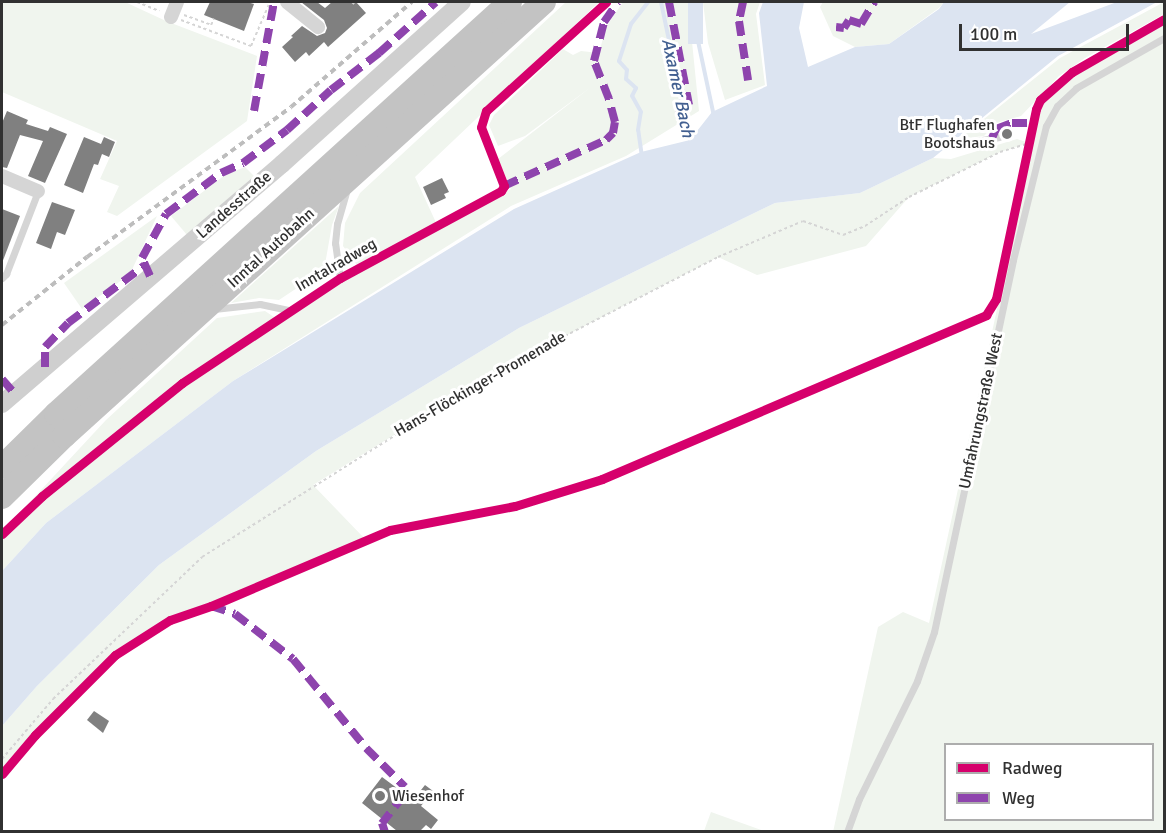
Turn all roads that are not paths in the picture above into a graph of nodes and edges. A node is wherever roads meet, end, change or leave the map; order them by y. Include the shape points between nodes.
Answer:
1 (287, 2) edge
2 (462, 2) edge
3 (510, 2) edge
4 (544, 2) edge
5 (318, 27) dead end
6 (1164, 38) edge
7 (999, 137) dead end
8 (948, 146) dead end
9 (2, 176) edge
10 (350, 177) junction
11 (38, 191) joint
12 (2, 278) edge
13 (340, 278) dead end
14 (202, 310) junction
15 (289, 310) dead end
16 (2, 404) edge
17 (2, 467) edge
18 (2, 497) edge
19 (846, 831) edge

1 - 5 street
2 - 16 main road, Landesstraße
3 - 17 highway, Inntal Autobahn
4 - 10 highway, Inntal Autobahn
6 - 19 lane, Umfahrungstraße West via 1079,85 1061,101 1046,126 934,632 917,681
7 - 8 lane
9 - 11 street
10 - 13 lane via 335,243
10 - 14 highway, Inntal Autobahn
11 - 12 lane
14 - 15 lane via 260,304
14 - 18 highway, Inntal Autobahn

